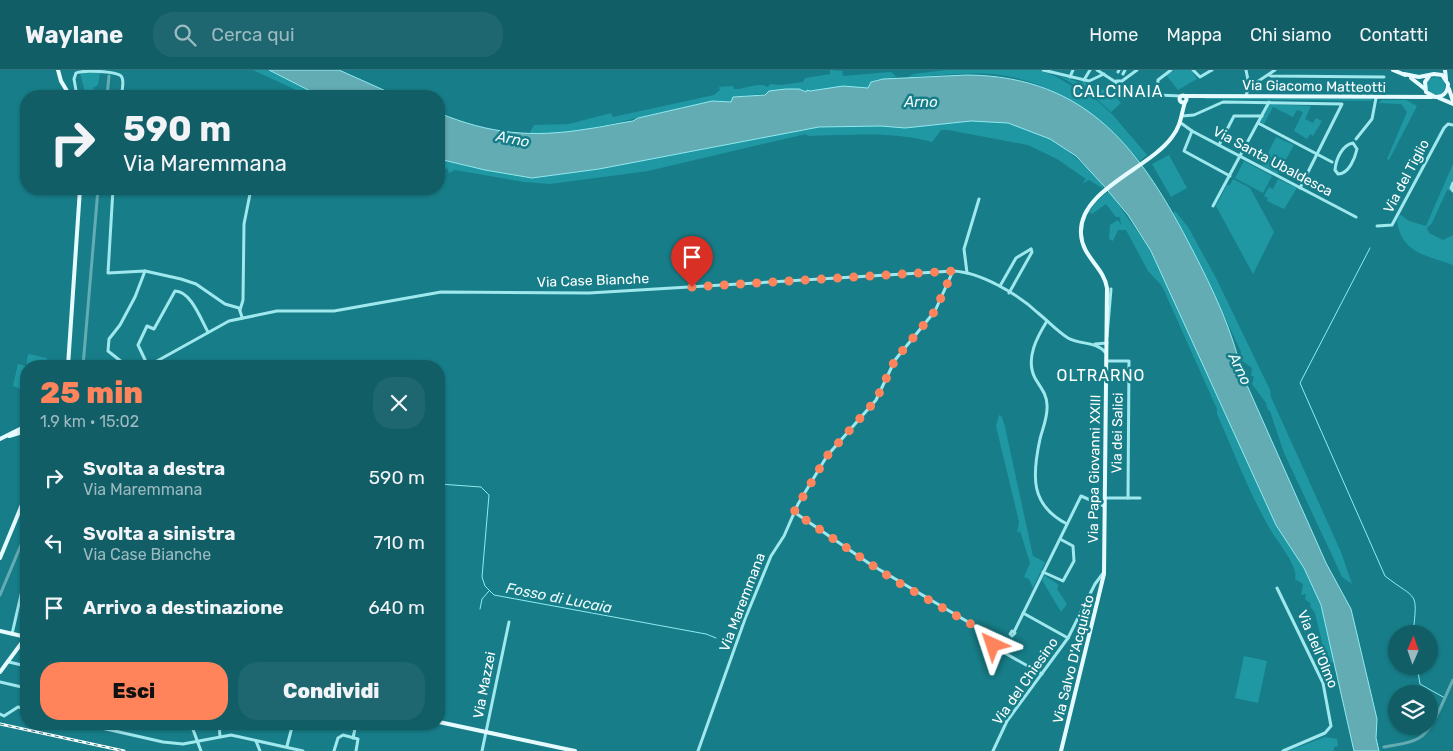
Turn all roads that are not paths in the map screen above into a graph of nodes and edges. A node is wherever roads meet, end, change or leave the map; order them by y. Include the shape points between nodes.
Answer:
1 (58, 70) edge
2 (1043, 70) edge
3 (1073, 70) edge
4 (1090, 70) edge
5 (1097, 70) edge
6 (1125, 70) edge
7 (1137, 70) edge
8 (1171, 70) edge
9 (1193, 70) edge
10 (1212, 70) edge
11 (1246, 70) edge
12 (1275, 70) edge
13 (1392, 70) edge
14 (1440, 70) edge
15 (1446, 70) edge
16 (1048, 71) edge
17 (1104, 73) edge
18 (1404, 74) junction
19 (1432, 74) junction
20 (1269, 75) junction
21 (1124, 76) junction
22 (1070, 77) junction
23 (1384, 77) dead end
24 (1446, 79) junction
25 (1084, 80) junction
26 (1115, 81) junction
27 (1448, 86) junction
28 (1248, 88) junction
29 (1425, 89) junction
30 (66, 90) edge
31 (76, 90) edge
32 (121, 90) edge
33 (1129, 92) junction
34 (1157, 95) junction
35 (1246, 96) junction
36 (1434, 97) junction
37 (1376, 98) junction
38 (1410, 98) junction
39 (1183, 99) junction
40 (1269, 102) junction
41 (1453, 102) edge
42 (1182, 113) junction
43 (1262, 116) junction
44 (1180, 123) junction
45 (1258, 123) junction
46 (1453, 125) edge
47 (1192, 132) junction
48 (1356, 139) junction
49 (1351, 143) junction
50 (1219, 145) junction
51 (1356, 146) junction
52 (1317, 154) junction
53 (1240, 156) junction
54 (1337, 160) junction
55 (1332, 162) junction
56 (1335, 166) junction
57 (1230, 176) junction
58 (1453, 183) edge
59 (1300, 188) junction
60 (1453, 191) edge
61 (80, 195) edge
62 (113, 195) edge
63 (250, 195) edge
64 (979, 199) dead end
65 (1213, 206) dead end
66 (1356, 217) dead end
67 (1377, 226) dead end
68 (145, 271) junction
69 (953, 271) junction
70 (967, 273) junction
71 (1000, 286) junction
72 (1111, 289) dead end
73 (1009, 293) junction
74 (240, 310) junction
75 (242, 317) junction
76 (1047, 321) junction
77 (208, 332) junction
78 (1107, 337) junction
79 (1092, 344) junction
80 (1107, 345) junction
81 (1099, 347) junction
82 (1106, 353) junction
83 (68, 360) edge
84 (119, 360) edge
85 (145, 360) edge
86 (159, 360) edge
87 (1106, 361) junction
88 (20, 429) edge
89 (20, 433) edge
90 (1104, 498) junction
91 (1128, 498) junction
92 (1140, 498) dead end
93 (1104, 506) junction
94 (20, 510) edge
95 (794, 512) junction
96 (1067, 524) junction
97 (1060, 539) junction
98 (0, 558) edge
99 (1043, 572) junction
100 (1104, 572) junction
101 (1277, 588) dead end
102 (20, 599) edge
103 (1023, 613) junction
104 (508, 622) dead end
105 (0, 631) edge
106 (1014, 632) dead end
107 (12, 634) junction
108 (20, 636) edge
109 (1068, 638) junction
110 (20, 646) edge
111 (7, 664) junction
112 (20, 665) edge
113 (0, 672) edge
114 (1042, 674) junction
115 (0, 682) edge
116 (20, 687) edge
117 (20, 708) edge
118 (0, 714) edge
119 (445, 723) edge
120 (110, 730) edge
121 (194, 730) edge
122 (219, 730) edge
123 (291, 730) edge
124 (355, 730) edge
125 (486, 733) junction
126 (220, 736) junction
127 (353, 738) junction
128 (197, 740) junction
129 (256, 740) junction
130 (287, 746) junction
131 (201, 751) edge
132 (260, 751) edge
133 (303, 751) edge
134 (334, 751) edge
135 (356, 751) edge
136 (482, 751) edge
137 (576, 751) edge
138 (698, 751) edge
139 (993, 751) edge
140 (1062, 751) edge
141 (1283, 751) edge

1 - 30 main road
2 - 16 street
3 - 22 street
4 - 25 street
5 - 17 street
6 - 21 street
7 - 21 street
8 - 34 street via 1158,80
9 - 10 street via 1200,77
11 - 28 street
12 - 20 street
13 - 18 main road
14 - 19 main road
15 - 24 main road
16 - 22 street
17 - 25 street via 1094,80
17 - 26 street
18 - 19 main road via 1419,77
18 - 29 main road
19 - 24 main road via 1442,74
19 - 29 main road via 1424,82
20 - 23 street
20 - 28 street
21 - 26 street
21 - 33 street via 1124,85
22 - 25 street
24 - 27 main road
26 - 33 street
27 - 36 main road via 1444,94
27 - 41 main road
28 - 35 street
29 - 36 main road
29 - 38 main road
31 - 32 street via 74,77 78,72 114,72 121,76
33 - 34 street
34 - 39 street
35 - 37 main road, Via Giacomo Matteotti
35 - 39 main road, Via Giacomo Matteotti
36 - 38 main road, Via Giacomo Matteotti
36 - 41 main road
37 - 38 main road, Via Giacomo Matteotti
37 - 48 street via 1374,116
39 - 42 main road
40 - 42 street via 1224,102 1194,115
40 - 43 street
40 - 52 street via 1341,104 1342,108
42 - 44 main road, Via Papa Giovanni XXIII
43 - 45 street
43 - 50 street via 1234,116
44 - 47 street, Via Santa Ubaldesca
44 - 78 main road, Via Papa Giovanni XXIII via 1171,140 1086,210 1081,231 1084,249 1103,274 1106,284
45 - 52 street
45 - 53 street
46 - 67 street, Via del Tiglio via 1446,125 1392,226
47 - 50 street, Via Santa Ubaldesca
47 - 57 street via 1184,151
48 - 49 street
48 - 51 street
49 - 51 street
49 - 54 street
50 - 53 street, Via Santa Ubaldesca
51 - 56 street via 1356,153 1346,171 1338,174
52 - 55 street
52 - 59 street
53 - 57 street
53 - 59 street, Via Santa Ubaldesca
54 - 55 street
54 - 56 street
55 - 56 street
57 - 65 street
58 - 60 street
59 - 66 street, Via Santa Ubaldesca
61 - 83 main road
62 - 68 street via 107,272
63 - 74 street via 244,224 243,300
64 - 70 street via 964,249
68 - 74 street via 191,282
68 - 84 street via 136,295 108,341 108,351
69 - 70 street, Via Case Bianche
69 - 75 street, Via Case Bianche via 600,293 438,292 334,311 282,310
69 - 95 street, Via Maremmana via 935,311 895,360 876,400 827,456
70 - 71 street, Via Case Bianche
71 - 73 street, Via Case Bianche
71 - 73 street via 1016,258 1032,250
72 - 78 street, Via Papa Giovanni XXIII
73 - 76 street, Via Case Bianche
74 - 75 street
75 - 77 street, Via Case Bianche
76 - 79 street, Via Case Bianche via 1070,339
76 - 96 street via 1032,351 1031,362 1047,405 1039,447 1037,490 1048,512
77 - 85 street via 188,297 178,290 172,294 154,329 147,326 138,345
77 - 86 street, Via Case Bianche
78 - 80 main road, Via Papa Giovanni XXIII
79 - 80 street, Via Case Bianche
79 - 81 street, Via Case Bianche
80 - 81 street
80 - 82 main road, Via Papa Giovanni XXIII
81 - 82 street, Via Case Bianche
82 - 87 main road, Via Papa Giovanni XXIII
87 - 90 main road, Via Papa Giovanni XXIII
87 - 91 street, Via dei Salici via 1129,361
88 - 89 main road via 0,438
90 - 91 street
90 - 93 main road, Via Papa Giovanni XXIII
91 - 92 street
93 - 96 street via 1082,496
93 - 100 main road, Via Papa Giovanni XXIII
94 - 98 main road
95 - 114 street via 894,580 990,635 994,647
95 - 138 street, Via Maremmana via 746,615
96 - 97 street
97 - 99 street
97 - 99 street via 1073,546 1074,561 1062,581
99 - 103 street
100 - 109 street, Via del Chiesino
100 - 140 main road, Via Salvo D'Acquisto
101 - 141 street, Via dell'Olmo via 1323,683 1331,726 1327,733
102 - 107 street
103 - 106 street
103 - 109 street
104 - 125 street, Via Mazzei
105 - 107 main road
107 - 108 main road
109 - 114 street, Via del Chiesino
110 - 111 main road
111 - 112 street
111 - 113 main road
114 - 139 street, Via del Chiesino via 1008,721
115 - 116 street
117 - 118 street via 4,716
119 - 125 main road
120 - 128 street via 163,742 183,744
121 - 128 street
122 - 126 street
123 - 130 street
124 - 127 street
125 - 136 street, Via Mazzei
125 - 137 main road
126 - 128 street
126 - 129 street
127 - 134 street via 339,736
127 - 135 street via 358,739
128 - 131 street
129 - 130 street via 281,748
129 - 132 street
130 - 133 street

